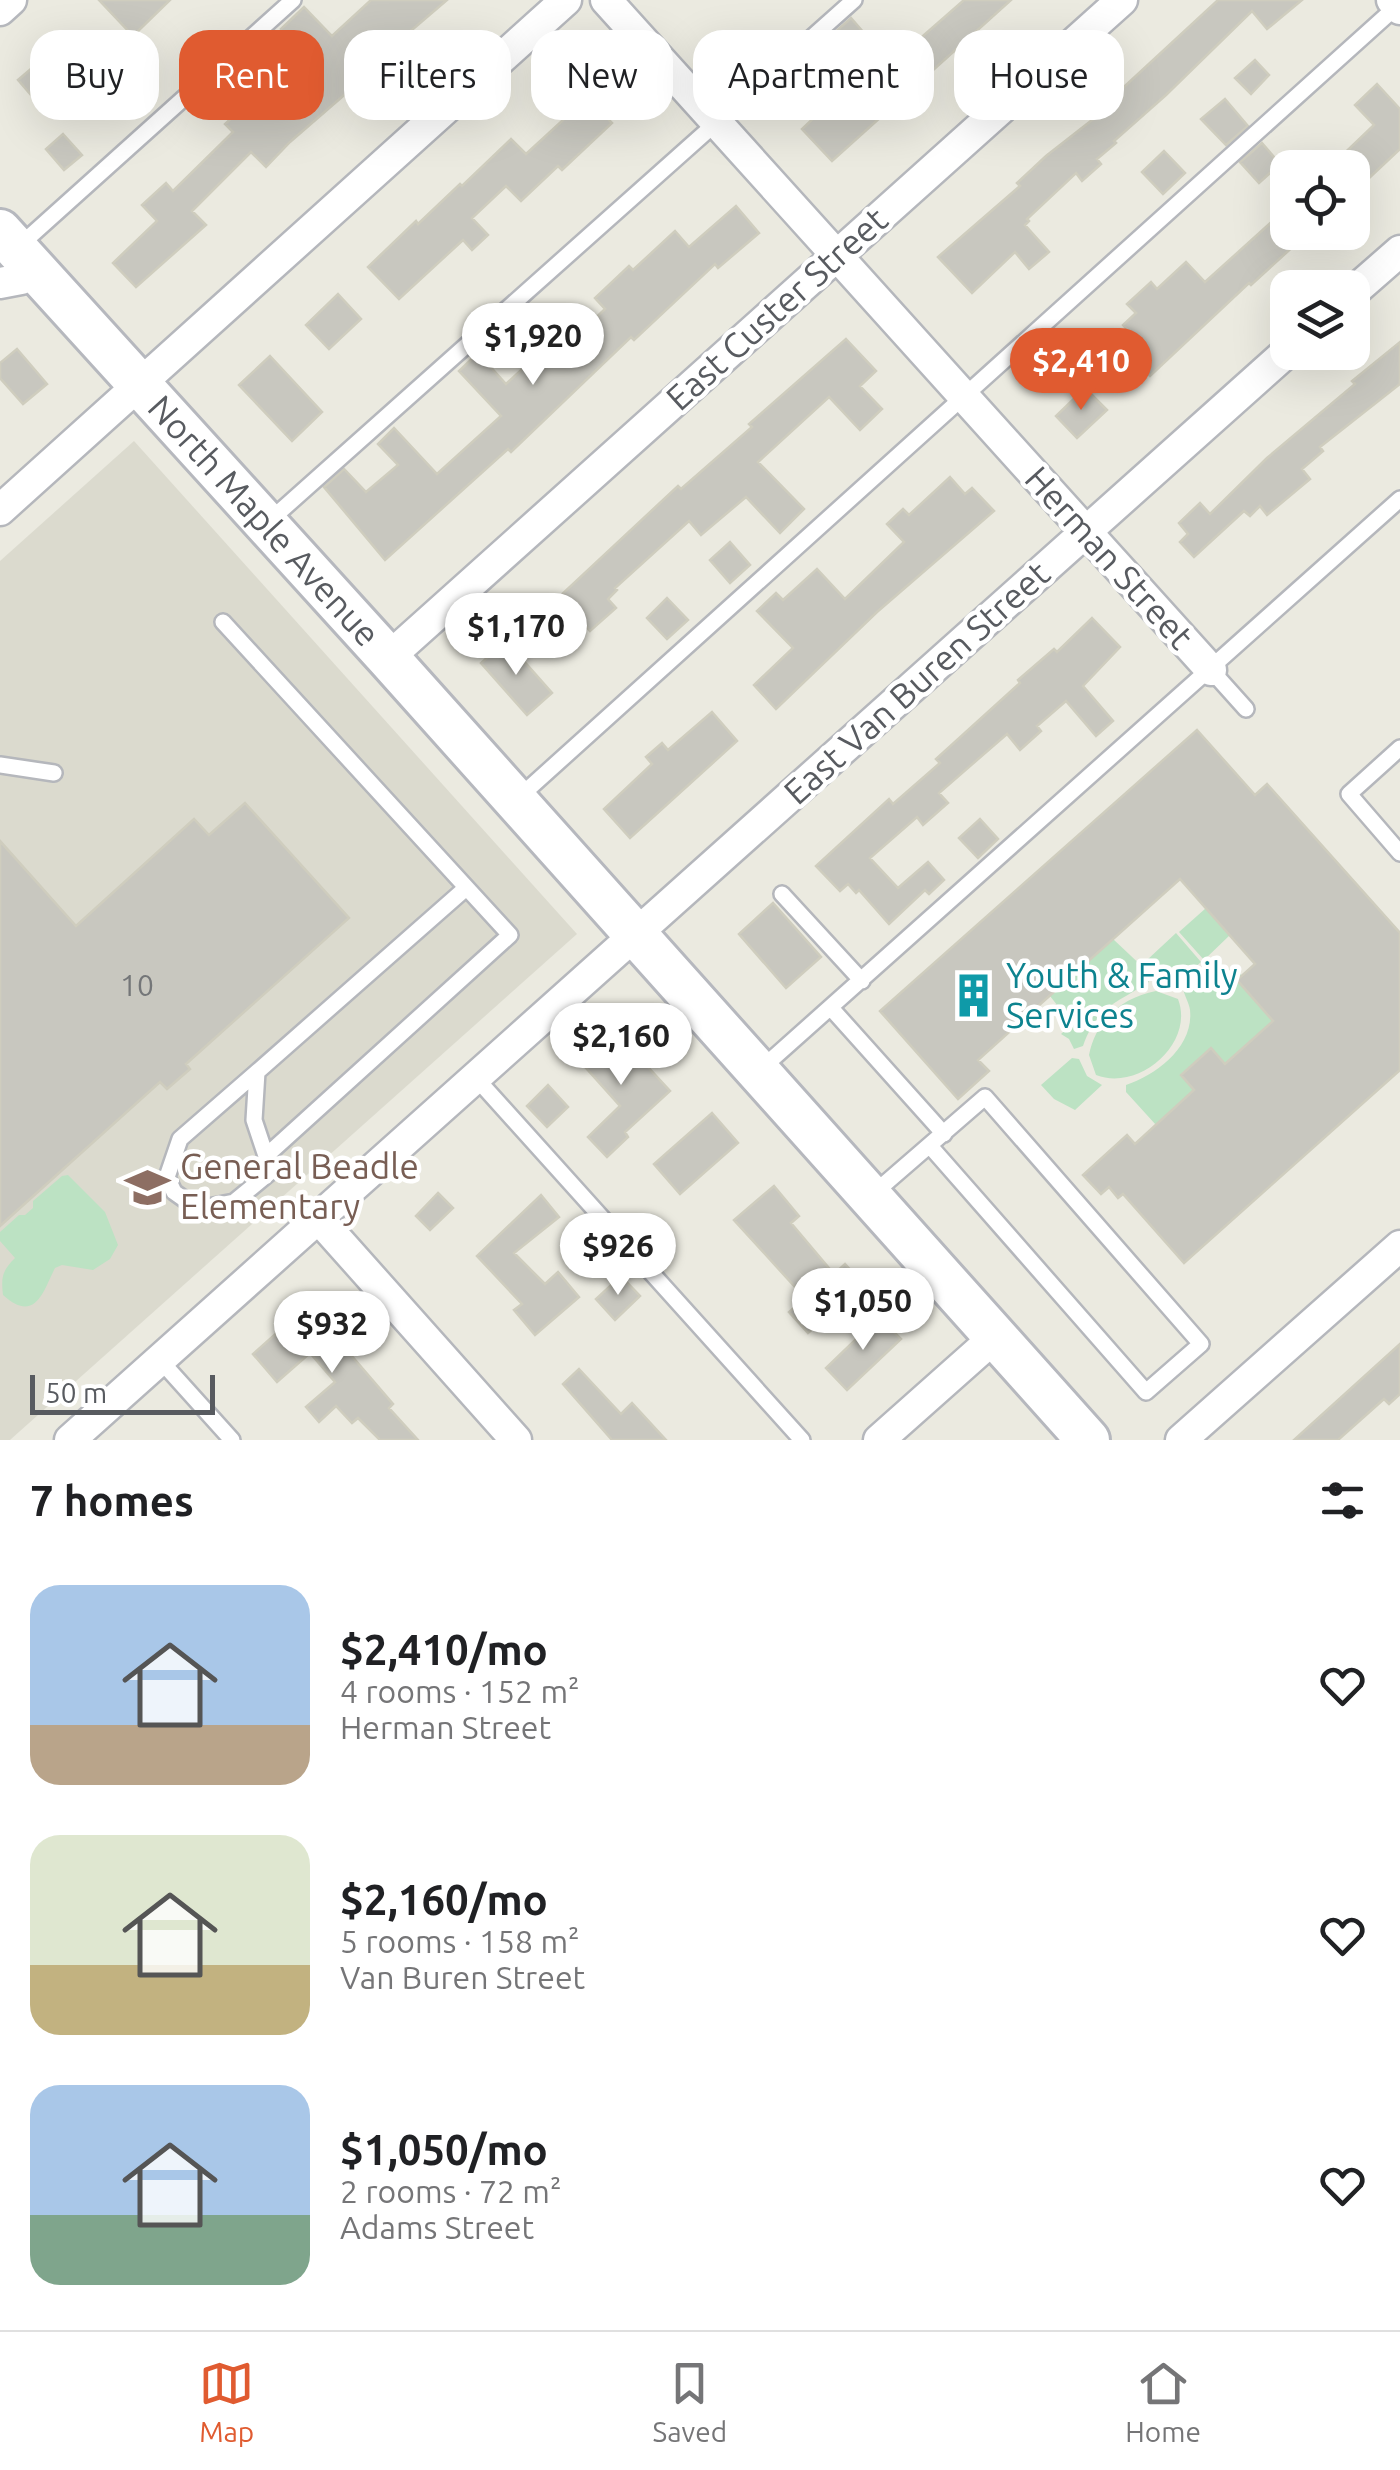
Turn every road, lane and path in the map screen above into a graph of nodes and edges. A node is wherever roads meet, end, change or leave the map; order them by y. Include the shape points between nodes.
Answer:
1 (11, 0) edge
2 (293, 0) edge
3 (566, 0) edge
4 (606, 0) edge
5 (854, 0) edge
6 (1122, 0) edge
7 (1396, 5) edge
8 (0, 10) edge
9 (717, 123) junction
10 (1400, 250) edge
11 (837, 256) junction
12 (13, 259) edge
13 (1370, 277) edge
14 (1270, 368) edge
15 (141, 385) junction
16 (964, 396) junction
17 (1400, 499) edge
18 (0, 510) edge
19 (267, 524) junction
20 (1086, 532) junction
21 (223, 622) dead end
22 (388, 658) junction
23 (1211, 670) junction
24 (1246, 708) dead end
25 (1400, 748) edge
26 (0, 765) edge
27 (54, 773) dead end
28 (516, 800) junction
29 (1400, 853) edge
30 (466, 888) junction
31 (782, 894) dead end
32 (636, 934) junction
33 (862, 981) junction
34 (831, 1008) junction
35 (758, 1071) junction
36 (257, 1072) junction
37 (476, 1078) junction
38 (944, 1134) junction
39 (930, 1146) junction
40 (270, 1162) junction
41 (870, 1197) junction
42 (319, 1219) junction
43 (1400, 1246) edge
44 (995, 1337) junction
45 (160, 1360) junction
46 (70, 1440) edge
47 (232, 1440) edge
48 (516, 1440) edge
49 (802, 1440) edge
50 (879, 1440) edge
51 (1088, 1440) edge
52 (1181, 1440) edge

1 - 8 street
2 - 12 lane
3 - 15 street
4 - 9 street, Herman Street
5 - 9 lane
6 - 11 street, East Custer Street
7 - 16 lane
9 - 11 street, Herman Street
9 - 19 lane
10 - 13 street
11 - 16 street, Herman Street
11 - 22 street, East Custer Street
12 - 15 street, North Maple Avenue
14 - 20 street, East Van Buren Street
15 - 18 street
15 - 19 street, North Maple Avenue
16 - 20 street, Herman Street
16 - 28 lane
17 - 23 lane
19 - 22 street, North Maple Avenue
20 - 23 street, Herman Street
20 - 32 street, East Van Buren Street
21 - 30 lane
22 - 28 street, North Maple Avenue
23 - 24 lane
23 - 33 lane
25 - 29 lane via 1348,794
26 - 27 lane
28 - 32 street, North Maple Avenue
30 - 36 lane
30 - 40 lane via 510,935
31 - 33 lane
32 - 35 street, North Maple Avenue
32 - 37 street, East Van Buren Street
33 - 34 lane
34 - 35 lane
34 - 38 lane
35 - 41 street, North Maple Avenue
36 - 40 lane via 254,1120
36 - 40 lane via 180,1139 167,1177 174,1192 198,1209 234,1202
37 - 42 street, East Van Buren Street
37 - 49 lane
38 - 39 lane
38 - 39 lane via 984,1097 1201,1344 1146,1392
39 - 41 lane
41 - 44 street, North Maple Avenue
42 - 45 street, East Van Buren Street
42 - 48 street
43 - 52 street
44 - 50 street
44 - 51 street, North Maple Avenue
45 - 46 street, East Van Buren Street
45 - 47 lane

